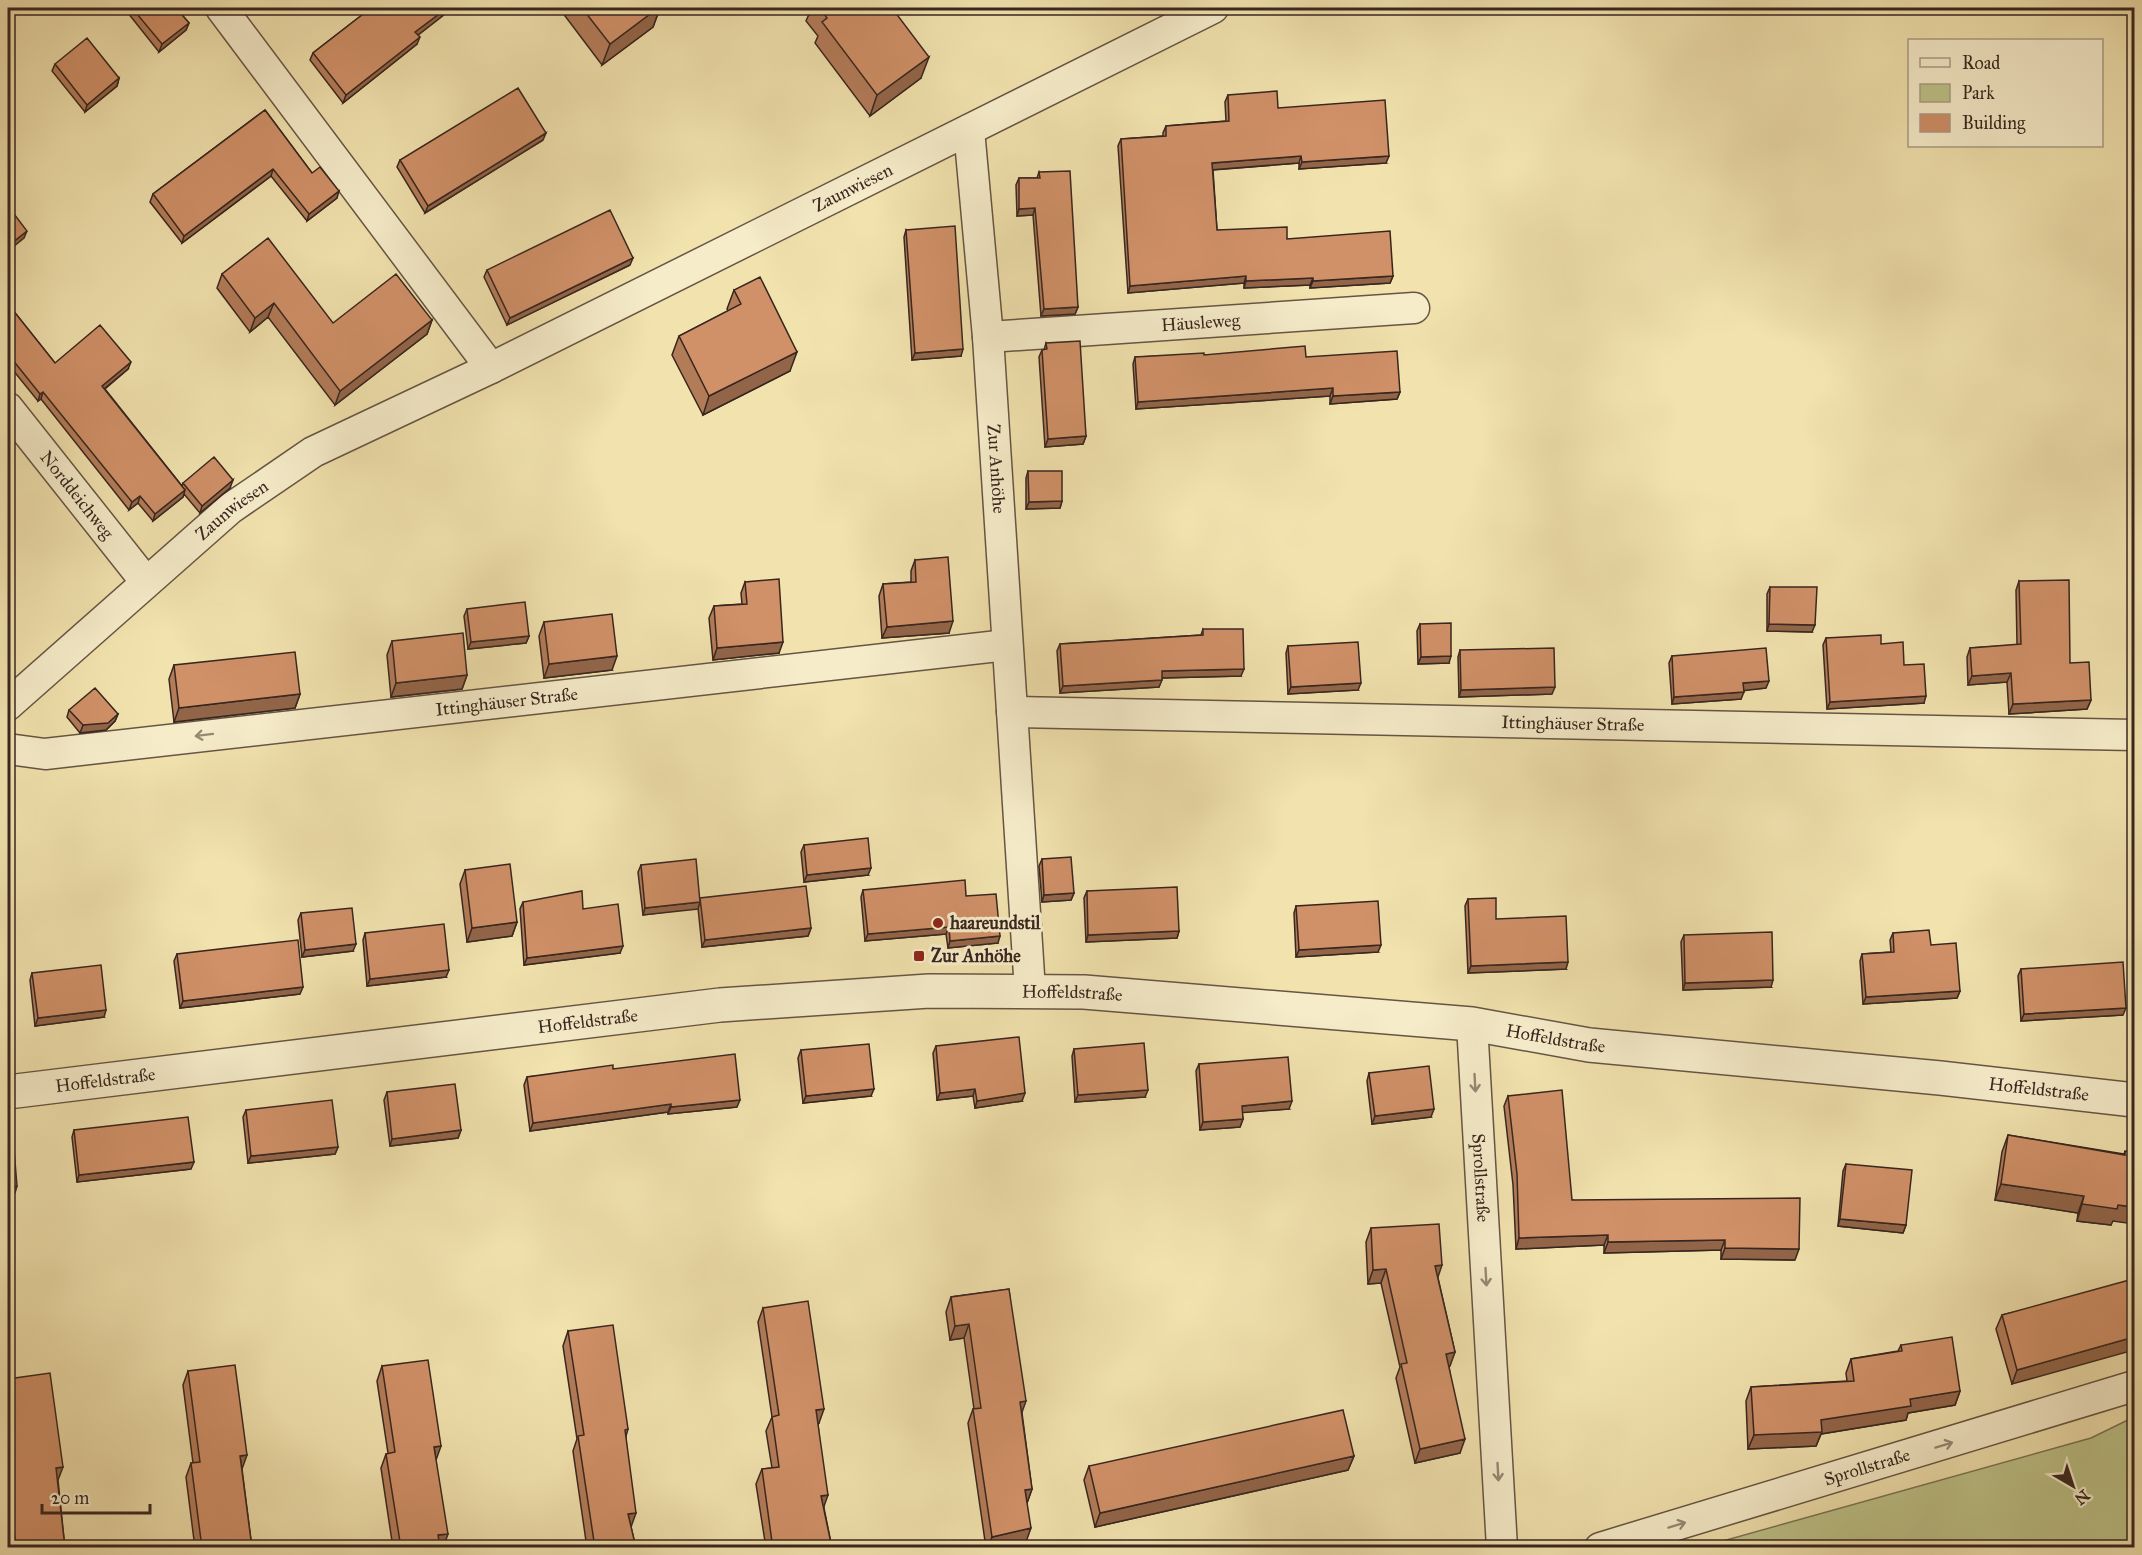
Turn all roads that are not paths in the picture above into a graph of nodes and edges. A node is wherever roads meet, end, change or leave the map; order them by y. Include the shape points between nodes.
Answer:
1 (220, 8) edge
2 (1213, 8) edge
3 (969, 130) junction
4 (1414, 308) dead end
5 (988, 337) junction
6 (491, 368) junction
7 (8, 408) edge
8 (146, 582) junction
9 (1007, 645) junction
10 (8, 705) edge
11 (1012, 712) junction
12 (2134, 735) edge
13 (8, 749) edge
14 (1030, 991) junction
15 (1472, 1024) junction
16 (8, 1092) edge
17 (2134, 1100) edge
18 (2134, 1386) edge
19 (1502, 1548) edge
20 (1600, 1548) edge

1 - 6 street
2 - 3 street, Zaunwiesen
3 - 5 street, Zur Anhöhe
3 - 6 street, Zaunwiesen
4 - 5 street, Häusleweg
5 - 9 street, Zur Anhöhe
6 - 8 street, Zaunwiesen via 314,452 231,508
7 - 8 street, Norddeichweg
8 - 10 street, Zaunwiesen
9 - 11 street, Zur Anhöhe
9 -> 13 street, Ittinghäuser Straße via 45,754
11 - 12 street, Ittinghäuser Straße
11 - 14 street, Zur Anhöhe
14 - 15 street, Hoffeldstraße via 1084,992
14 - 16 street, Hoffeldstraße via 929,991 720,1005
15 - 17 street, Hoffeldstraße via 1589,1045
15 -> 19 street, Sprollstraße
20 -> 18 street, Sprollstraße

